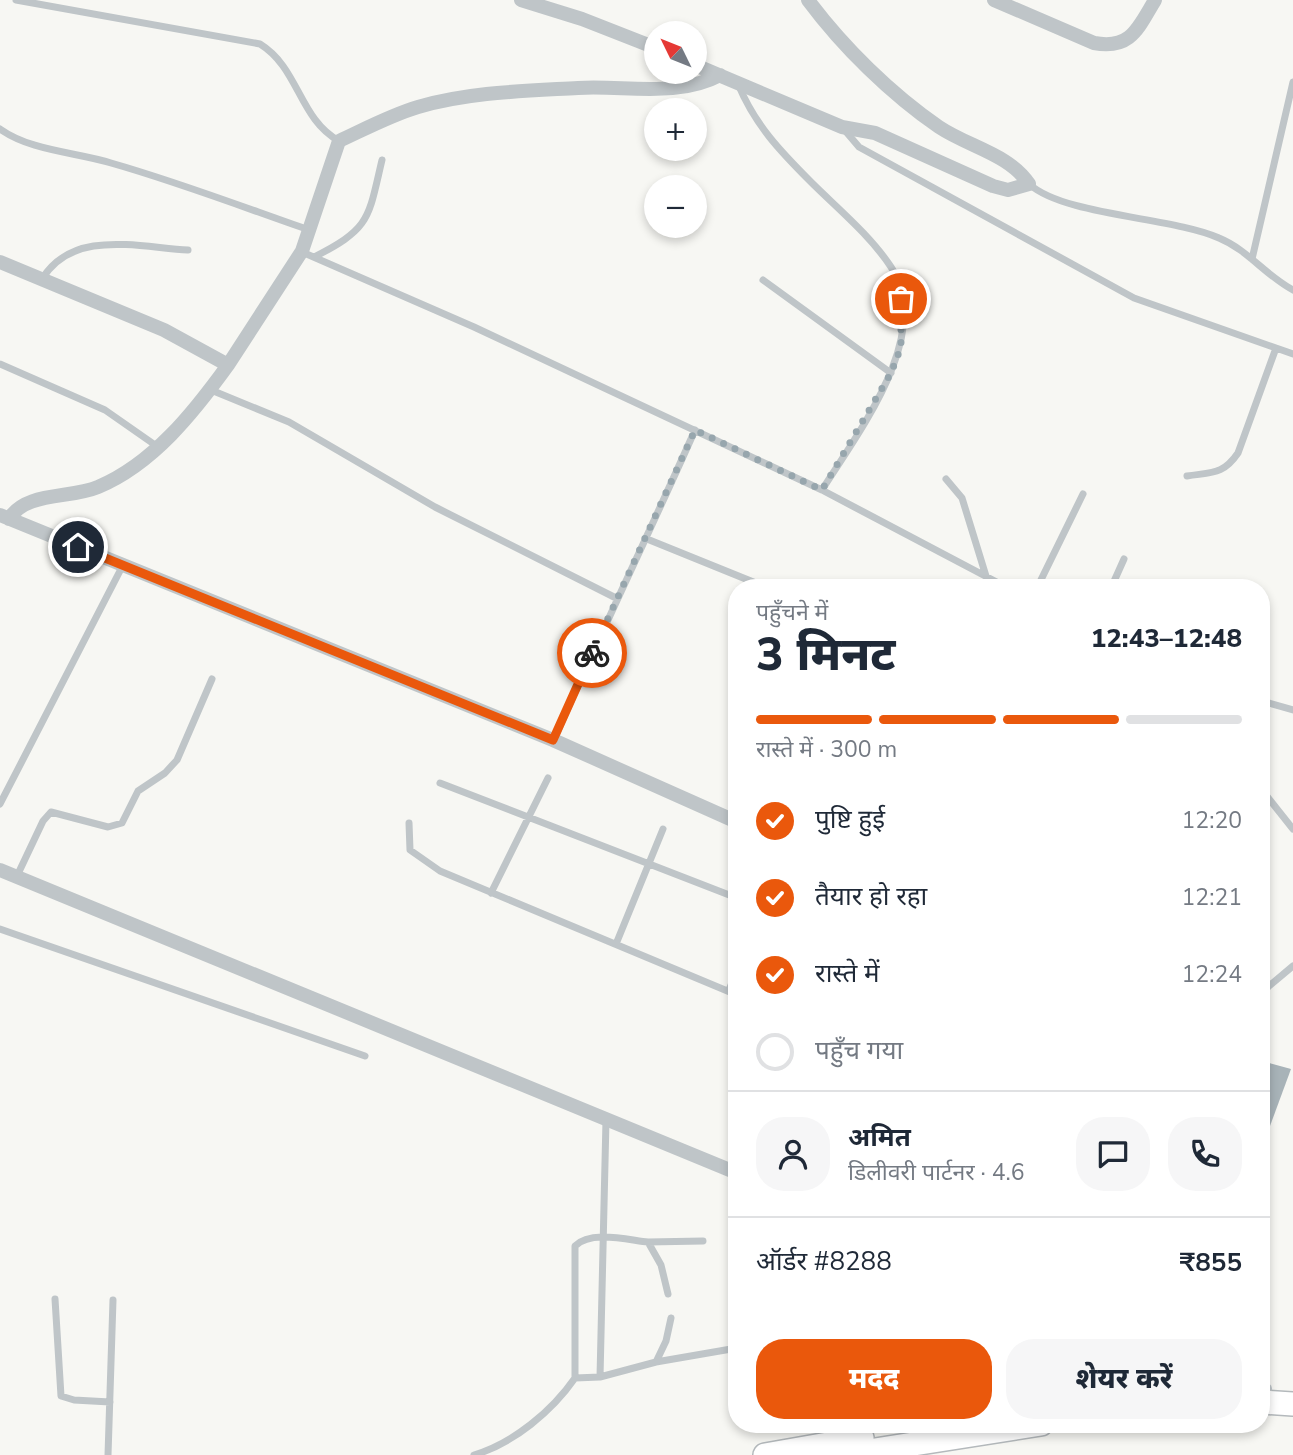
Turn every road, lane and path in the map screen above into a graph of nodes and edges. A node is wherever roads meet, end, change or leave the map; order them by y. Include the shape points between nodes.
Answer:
1 (16, 0) edge
2 (521, 0) edge
3 (808, 0) edge
4 (994, 0) edge
5 (1155, 0) edge
6 (644, 43) edge
7 (707, 70) edge
8 (720, 75) junction
9 (737, 81) junction
10 (1293, 82) edge
11 (842, 127) junction
12 (0, 129) edge
13 (0, 138) edge
14 (12, 138) junction
15 (340, 141) junction
16 (382, 160) dead end
17 (1029, 184) junction
18 (310, 230) junction
19 (188, 250) dead end
20 (308, 254) junction
21 (1252, 259) junction
22 (0, 262) edge
23 (42, 279) junction
24 (763, 280) dead end
25 (1293, 290) edge
26 (1276, 348) junction
27 (1293, 354) edge
28 (0, 364) edge
29 (228, 365) junction
30 (891, 373) junction
31 (211, 390) junction
32 (695, 430) junction
33 (159, 447) junction
34 (1187, 476) dead end
35 (946, 479) dead end
36 (822, 490) junction
37 (1083, 494) dead end
38 (5, 517) edge
39 (647, 539) junction
40 (1124, 559) dead end
41 (123, 565) junction
42 (986, 576) junction
43 (746, 579) edge
44 (992, 579) edge
45 (1041, 579) edge
46 (1115, 579) edge
47 (616, 597) junction
48 (212, 679) dead end
49 (1270, 703) edge
50 (1293, 710) edge
51 (553, 740) junction
52 (548, 778) dead end
53 (440, 783) dead end
54 (1270, 800) edge
55 (0, 804) edge
56 (528, 816) junction
57 (728, 818) edge
58 (409, 823) dead end
59 (663, 829) dead end
60 (1293, 829) edge
61 (649, 862) junction
62 (0, 870) edge
63 (17, 877) junction
64 (491, 892) junction
65 (728, 894) edge
66 (0, 929) edge
67 (617, 944) junction
68 (1293, 966) edge
69 (1270, 985) edge
70 (728, 991) edge
71 (365, 1056) dead end
72 (606, 1119) junction
73 (728, 1169) edge
74 (603, 1237) junction
75 (703, 1241) dead end
76 (648, 1242) junction
77 (668, 1294) dead end
78 (55, 1299) dead end
79 (113, 1300) dead end
80 (671, 1318) dead end
81 (728, 1350) edge
82 (656, 1362) junction
83 (600, 1377) junction
84 (575, 1378) junction
85 (1293, 1391) edge
86 (1270, 1392) edge
87 (1270, 1395) edge
88 (110, 1402) junction
89 (1293, 1404) edge
90 (890, 1433) edge
91 (984, 1433) edge
92 (108, 1455) edge
93 (474, 1455) edge
94 (765, 1455) edge
95 (843, 1455) edge

1 - 15 lane via 260,44 281,61 313,119
2 - 6 street
3 - 17 street via 836,34 918,111 957,138 1016,168
4 - 5 street via 1109,46 1132,36
7 - 8 street
8 - 9 street
8 - 15 street via 681,88 582,88 474,97 419,107
9 - 11 street
9 - 30 lane via 761,130 891,267 898,280 903,326
10 - 21 lane
11 - 17 street via 875,133 1001,188
11 - 26 lane via 859,147 1134,298
12 - 14 lane
13 - 14 lane
14 - 18 lane via 156,176
15 - 18 street
16 - 20 lane via 371,209 360,228 342,243
17 - 21 lane via 1042,194 1079,205 1217,236
18 - 20 street
19 - 23 lane via 86,246 61,256
20 - 29 street
20 - 32 lane
21 - 25 lane via 1275,281
22 - 23 street
23 - 29 street via 164,330
24 - 30 lane
26 - 27 lane
26 - 34 lane via 1229,467
28 - 33 lane via 105,410
29 - 31 street
30 - 36 lane
31 - 33 street
31 - 47 lane via 289,422 435,507
32 - 36 lane
32 - 39 lane
33 - 38 street via 97,488 23,504
35 - 42 lane via 966,508
36 - 42 lane
37 - 45 lane
38 - 41 street
39 - 43 lane
39 - 47 lane
40 - 46 lane
41 - 51 street
41 - 55 lane
42 - 44 lane
47 - 51 lane
48 - 63 lane via 177,760 138,791 122,823 114,827 51,813
49 - 50 lane
51 - 57 street
52 - 56 lane
53 - 56 lane
54 - 60 lane
56 - 61 lane
56 - 64 lane
58 - 64 lane via 408,842 416,856
59 - 61 lane
61 - 65 lane
61 - 67 lane
62 - 63 street
63 - 72 street
64 - 67 lane
66 - 71 lane
67 - 70 lane
68 - 69 lane
72 - 73 street
72 - 74 lane
74 - 76 lane
74 - 83 lane
74 - 84 lane via 579,1242 574,1251
75 - 76 lane
76 - 77 lane via 661,1265
78 - 88 lane via 61,1396
79 - 88 lane
80 - 82 lane
81 - 82 lane
82 - 83 lane
83 - 84 lane
84 - 93 lane via 538,1418 495,1447
85 - 86 highway
87 - 89 highway
88 - 92 lane
90 - 94 highway
91 - 95 highway

